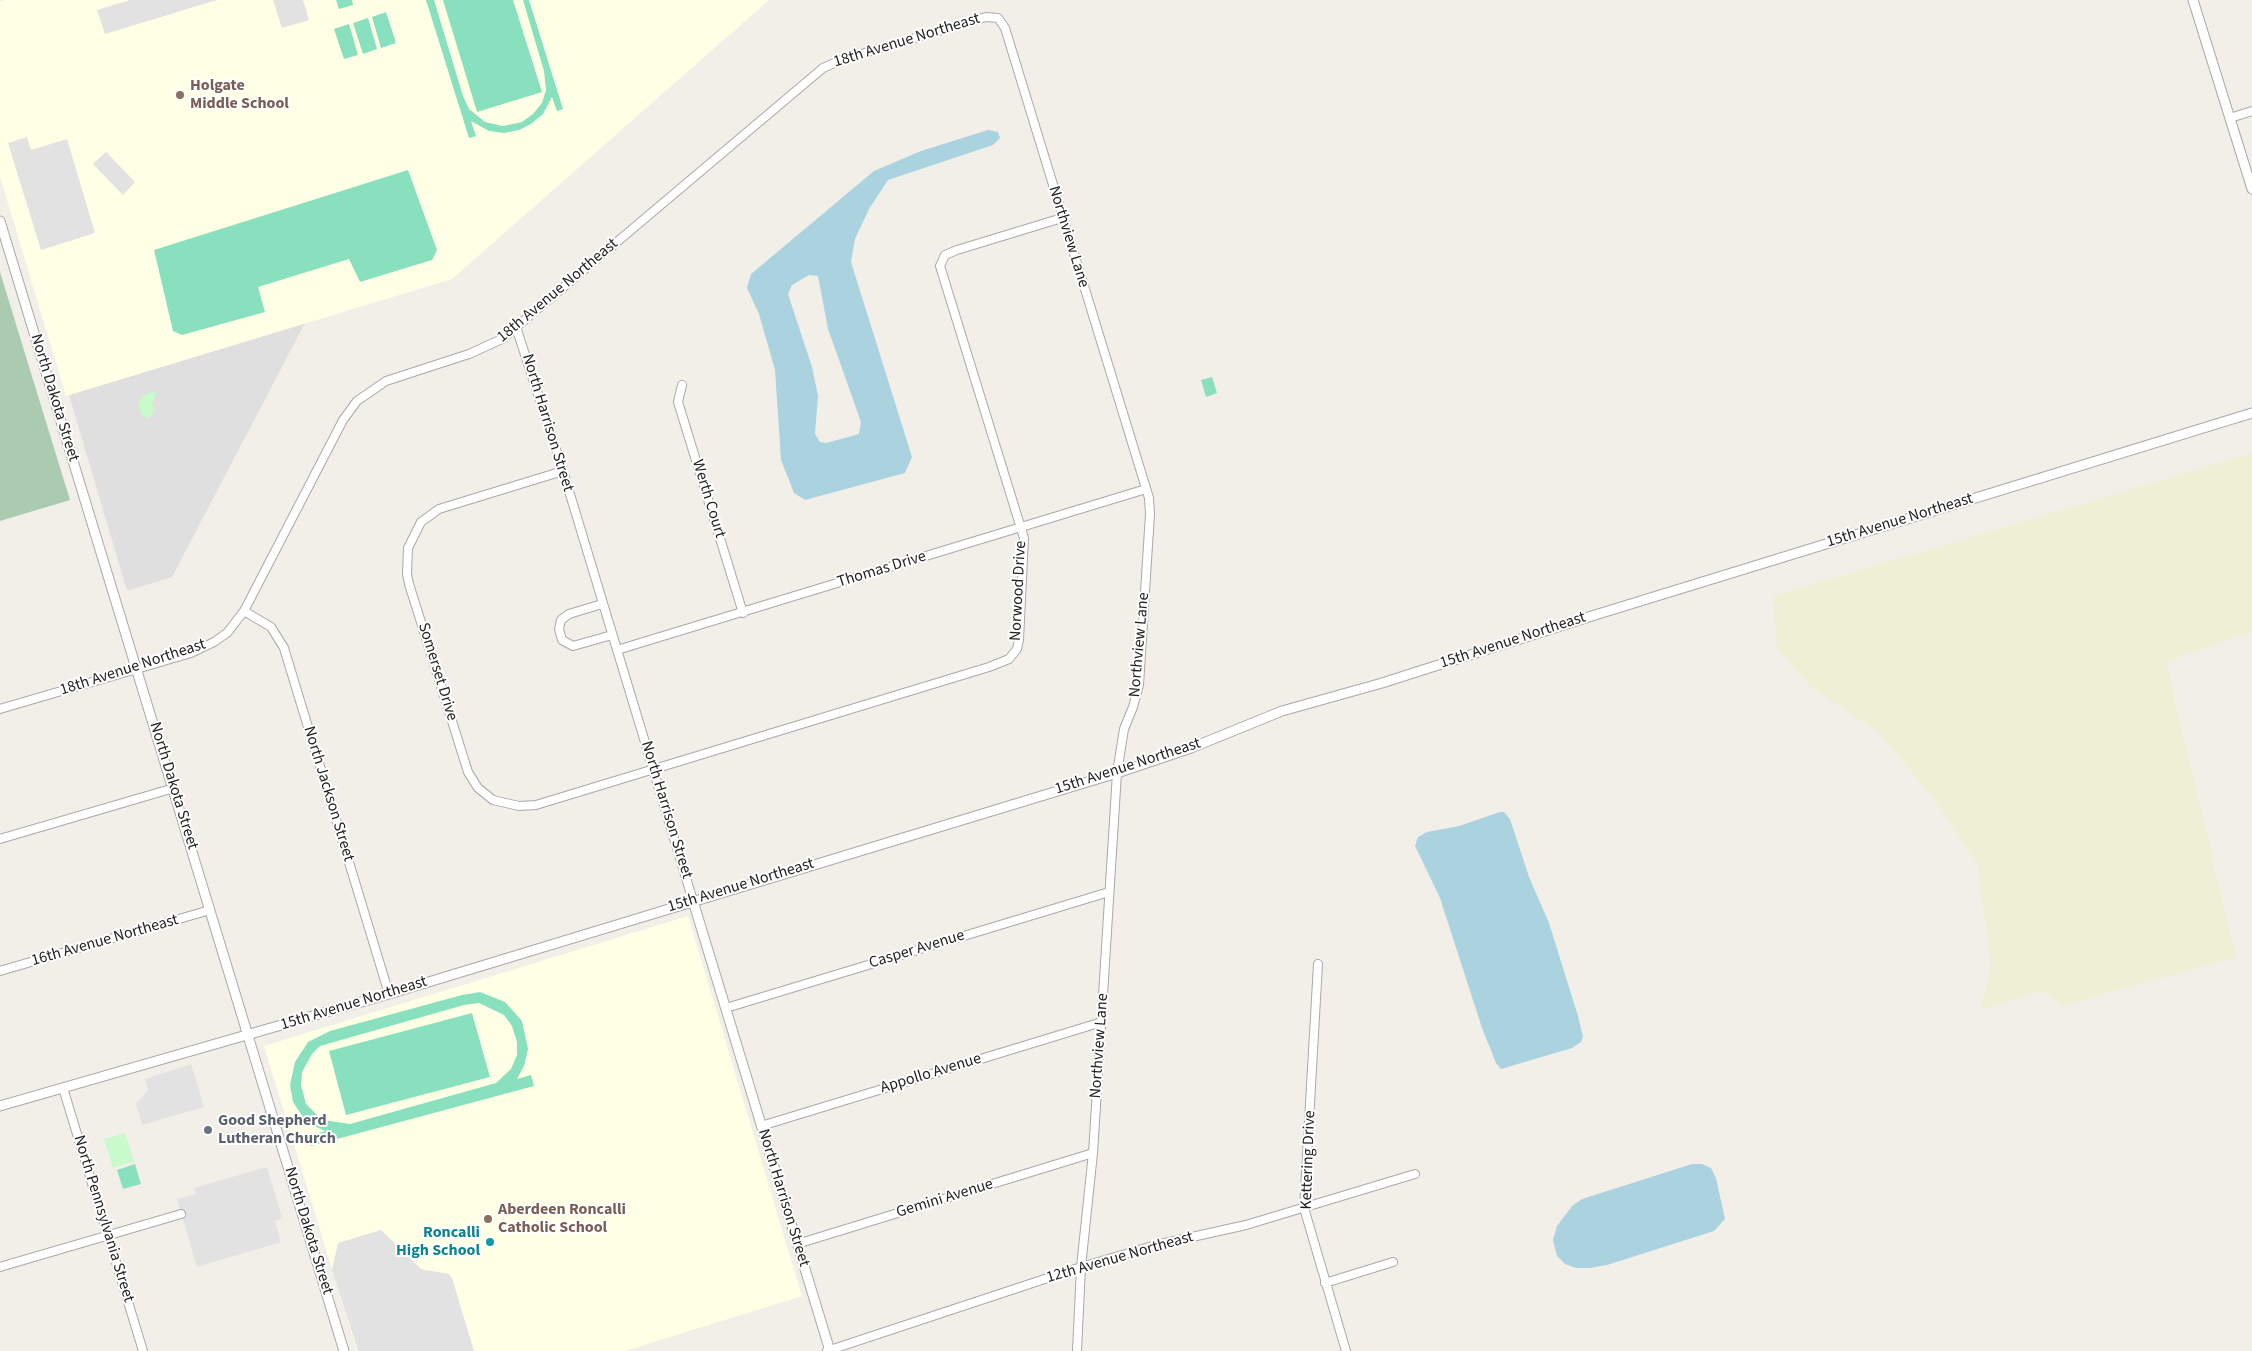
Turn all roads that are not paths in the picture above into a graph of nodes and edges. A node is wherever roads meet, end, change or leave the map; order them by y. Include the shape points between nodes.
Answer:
1 (2193, 0) edge
2 (998, 18) joint
3 (2252, 111) edge
4 (2230, 118) junction
5 (2252, 189) edge
6 (1062, 218) junction
7 (0, 221) edge
8 (516, 327) junction
9 (682, 385) dead end
10 (2252, 413) edge
11 (563, 471) junction
12 (1146, 489) junction
13 (1021, 528) junction
14 (602, 604) junction
15 (244, 611) junction
16 (743, 613) junction
17 (612, 635) junction
18 (617, 650) junction
19 (137, 669) junction
20 (0, 709) edge
21 (653, 770) junction
22 (1117, 772) junction
23 (174, 788) junction
24 (0, 839) edge
25 (1109, 892) junction
26 (693, 901) junction
27 (210, 910) junction
28 (1318, 964) dead end
29 (0, 971) edge
30 (389, 994) junction
31 (726, 1008) junction
32 (1102, 1022) junction
33 (248, 1035) junction
34 (63, 1088) junction
35 (0, 1106) edge
36 (761, 1126) junction
37 (1093, 1153) junction
38 (1415, 1174) dead end
39 (1304, 1208) junction
40 (181, 1214) dead end
41 (108, 1235) junction
42 (797, 1244) junction
43 (1393, 1262) dead end
44 (0, 1267) edge
45 (1081, 1267) junction
46 (1325, 1283) junction
47 (144, 1351) edge
48 (344, 1351) edge
49 (829, 1351) edge
50 (1077, 1351) edge
51 (1346, 1351) edge

1 - 4 street
2 - 6 street, Northview Lane via 1005,28
2 - 8 street, 18th Avenue Northeast via 986,17 840,60 823,68
3 - 4 street
4 - 5 street
6 - 12 street, Northview Lane
6 - 13 street, Norwood Drive via 957,250 945,255 940,266
7 - 19 street, North Dakota Street
8 - 11 street, North Harrison Street
8 - 15 street, 18th Avenue Northeast via 493,345 386,381 357,401 343,420
9 - 16 street, Werth Court via 678,402
10 - 22 street, 15th Avenue Northeast via 1382,683 1282,711 1191,748
11 - 14 street, North Harrison Street
11 - 21 street, Somerset Drive via 449,505 429,515 415,531 408,548 406,574 409,584 468,772 485,795 510,805 536,805
12 - 13 street, Thomas Drive
12 - 22 street, Northview Lane via 1150,514 1139,685 1134,708 1124,729
13 - 16 street, Thomas Drive
13 - 21 street, Norwood Drive via 1024,546 1019,640 1009,659
14 - 17 street, North Harrison Street
14 - 17 street via 569,614 561,620 558,630 562,640 573,646
15 - 19 street, 18th Avenue Northeast via 227,633 214,642 191,653
15 - 30 street, North Jackson Street via 271,627 284,648
16 - 18 street, Thomas Drive
17 - 18 street, North Harrison Street
18 - 21 street, North Harrison Street
19 - 20 street, 18th Avenue Northeast
19 - 23 street, North Dakota Street
21 - 26 street, North Harrison Street
22 - 25 street, Northview Lane
22 - 26 street, 15th Avenue Northeast
23 - 24 street
23 - 27 street, North Dakota Street
25 - 31 street, Casper Avenue
25 - 32 street, Northview Lane
26 - 30 street, 15th Avenue Northeast
26 - 31 street, North Harrison Street
27 - 29 street, 16th Avenue Northeast
27 - 33 street, North Dakota Street
28 - 39 street, Kettering Drive
30 - 33 street, 15th Avenue Northeast
31 - 36 street, North Harrison Street
32 - 36 street, Appollo Avenue
32 - 37 street, Northview Lane
33 - 34 street, 15th Avenue Northeast
33 - 48 street, North Dakota Street
34 - 35 street, 15th Avenue Northeast
34 - 41 street, North Pennsylvania Street
36 - 42 street, North Harrison Street
37 - 42 street, Gemini Avenue
37 - 45 street, Northview Lane
38 - 39 street, 12th Avenue Northeast
39 - 45 street, 12th Avenue Northeast
39 - 46 street, Kettering Drive
40 - 41 street
41 - 44 street
41 - 47 street, North Pennsylvania Street
42 - 49 street, North Harrison Street
43 - 46 street
45 - 49 street, 12th Avenue Northeast
45 - 50 street, Northview Lane
46 - 51 street, Kettering Drive

